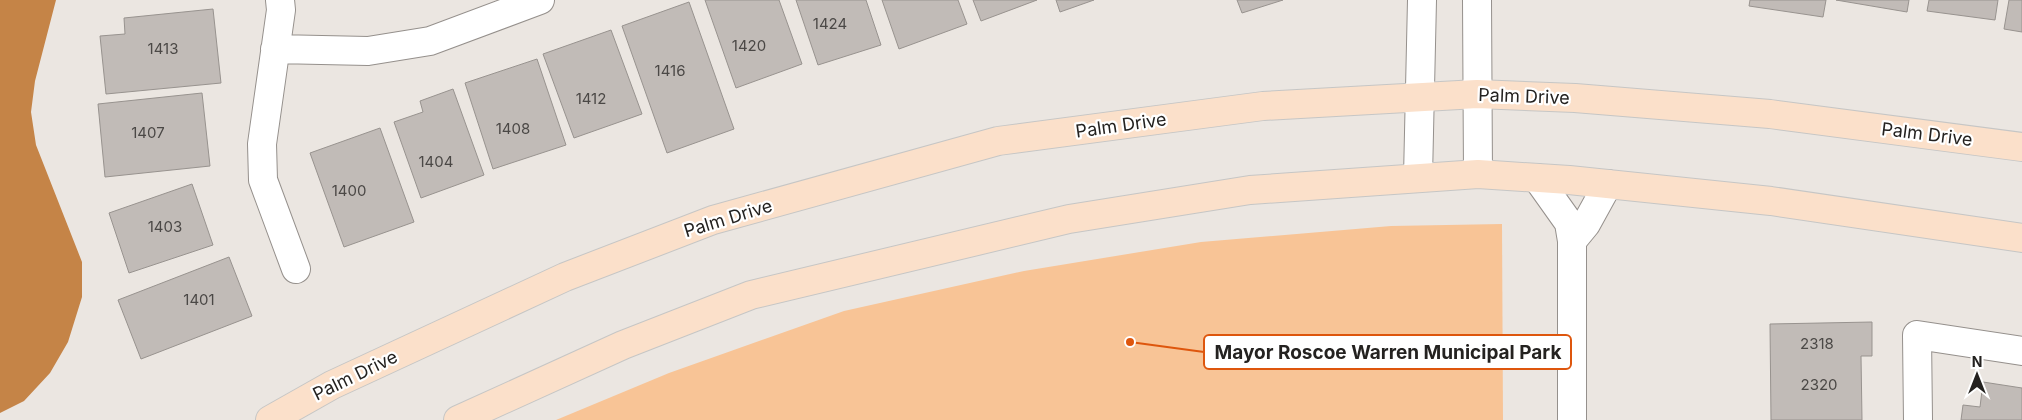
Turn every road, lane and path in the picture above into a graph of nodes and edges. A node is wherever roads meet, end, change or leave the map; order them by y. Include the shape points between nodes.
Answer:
1 (280, 0) edge
2 (540, 0) edge
3 (1422, 0) edge
4 (1477, 0) edge
5 (275, 49) junction
6 (1477, 94) junction
7 (1419, 97) junction
8 (2022, 147) edge
9 (1478, 174) junction
10 (1418, 177) junction
11 (1537, 178) junction
12 (1608, 184) junction
13 (2022, 238) edge
14 (1572, 241) junction
15 (296, 269) dead end
16 (2022, 351) edge
17 (270, 420) edge
18 (458, 420) edge
19 (1572, 420) edge
20 (1918, 420) edge

1 - 5 street
2 - 5 street via 430,41 368,51
3 - 7 street
4 - 6 street
5 - 15 street via 262,144 263,180
6 - 7 main road, Palm Drive
6 - 8 main road, Palm Drive via 1575,98 1770,114
6 - 9 street
7 - 10 street
7 - 17 main road, Palm Drive via 1263,106 998,141 713,220 565,277 332,385
9 - 10 main road
9 - 11 main road
10 - 18 main road via 1250,190 1069,219 751,295 623,345
11 - 12 main road
11 - 14 street via 1569,223
12 - 13 main road via 1771,201
12 - 14 street via 1586,224
14 - 19 street
16 - 20 street via 1917,335

